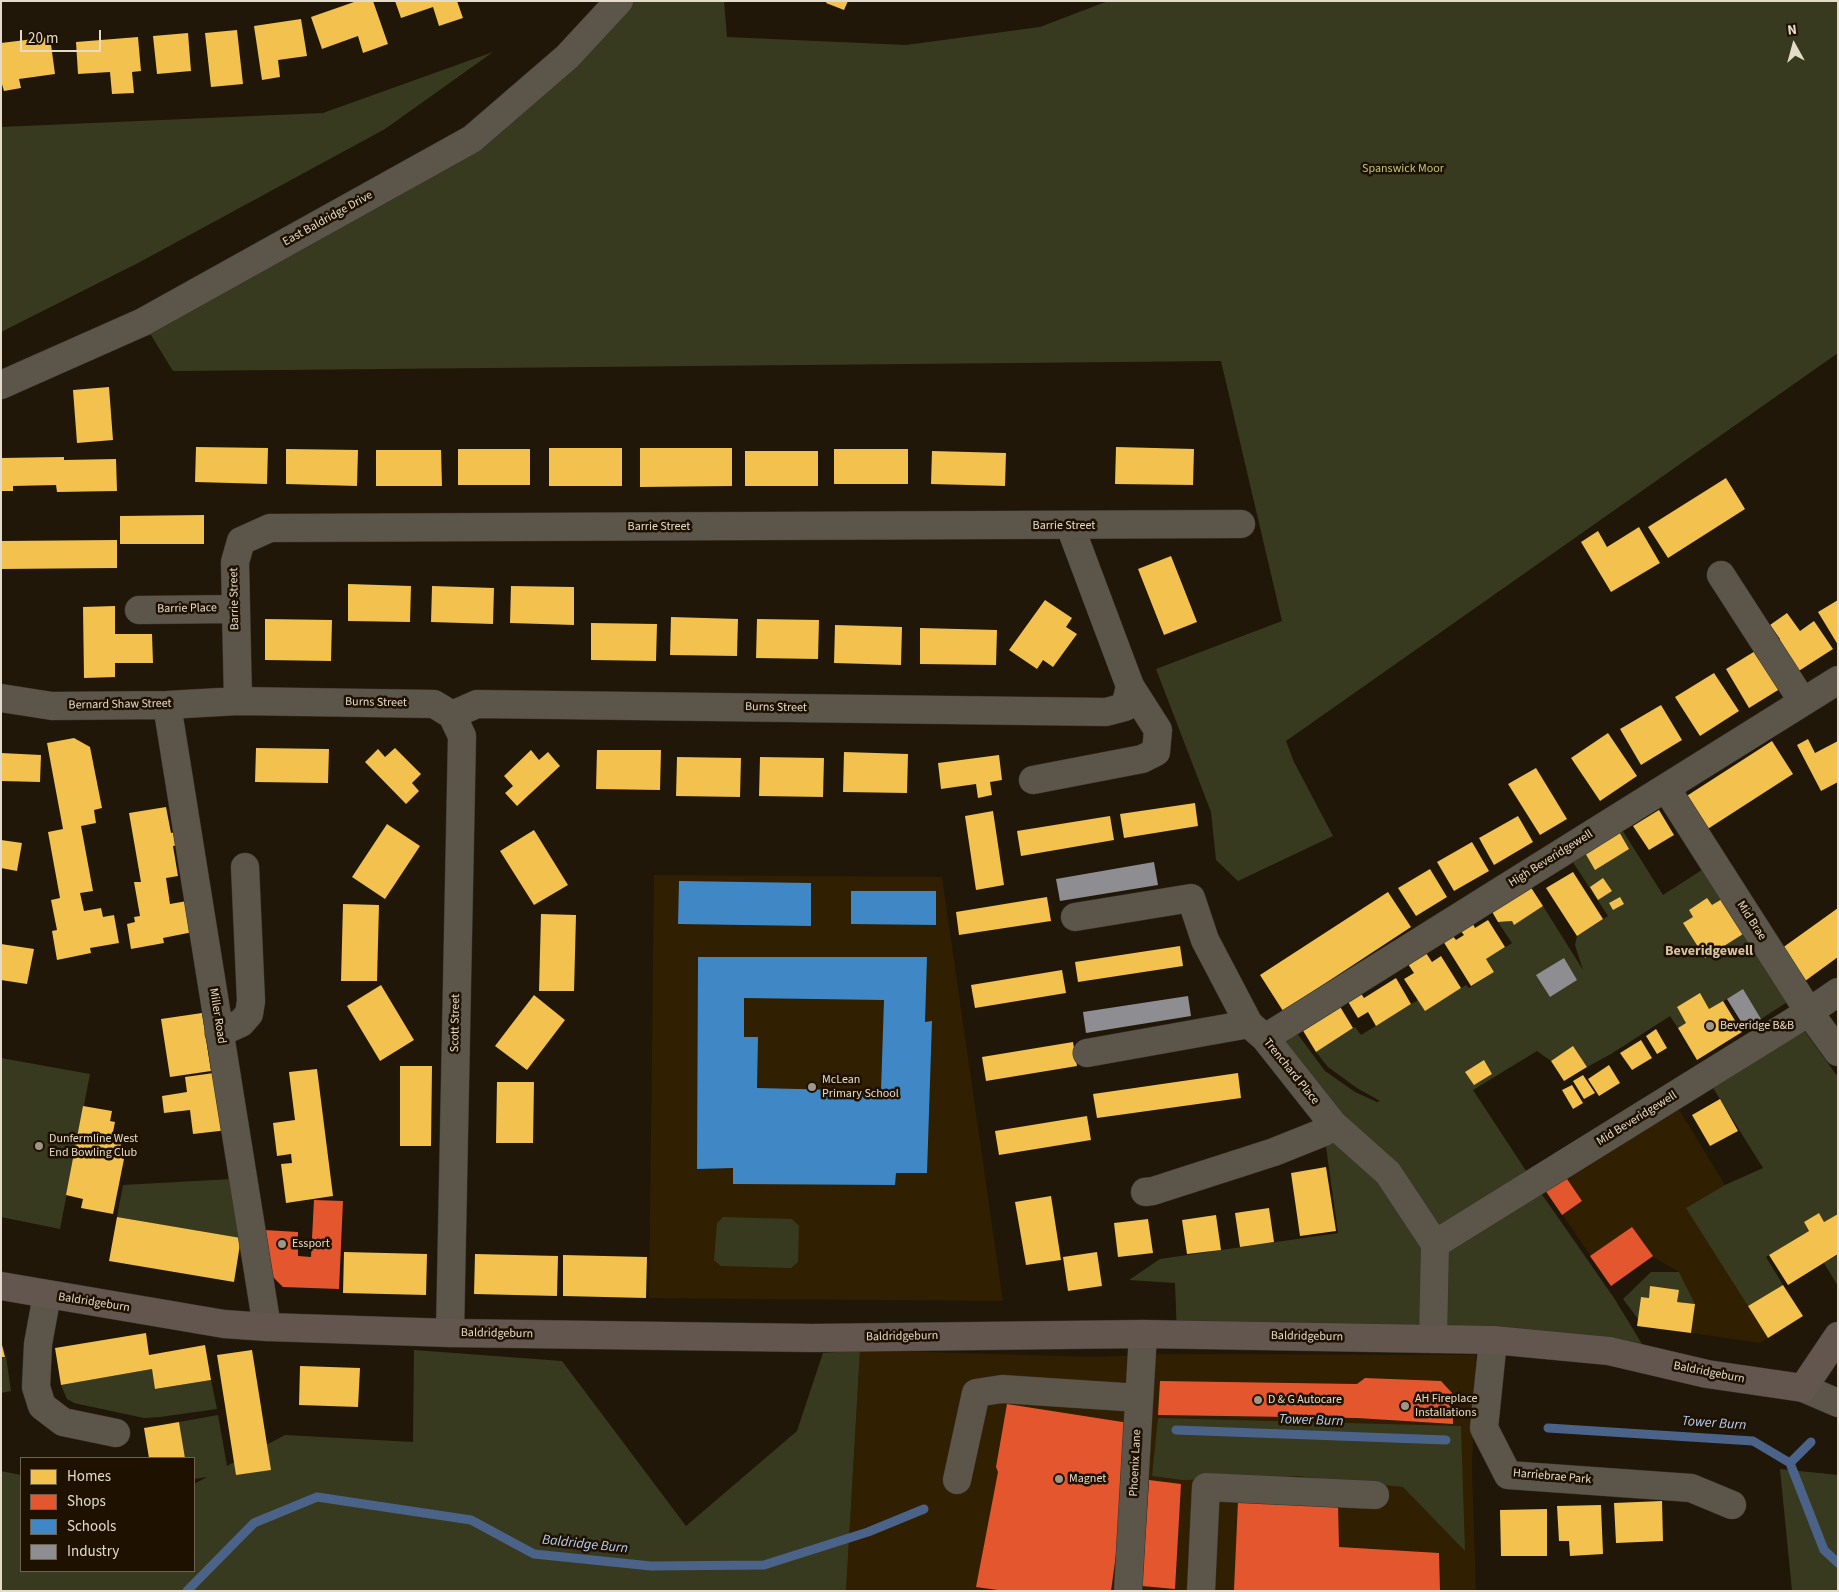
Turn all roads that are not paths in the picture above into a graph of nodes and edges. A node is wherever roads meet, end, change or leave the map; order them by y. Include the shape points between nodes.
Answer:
1 (619, 1) edge
2 (1, 385) edge
3 (1241, 524) dead end
4 (1070, 526) junction
5 (1721, 575) dead end
6 (235, 608) junction
7 (139, 610) dead end
8 (1838, 680) edge
9 (1130, 686) junction
10 (1, 698) edge
11 (238, 701) junction
12 (1803, 702) junction
13 (167, 705) junction
14 (452, 715) junction
15 (1033, 780) dead end
16 (1666, 788) junction
17 (245, 866) dead end
18 (1075, 917) dead end
19 (1838, 992) edge
20 (1809, 1012) junction
21 (1257, 1031) junction
22 (219, 1033) junction
23 (1838, 1052) edge
24 (1087, 1053) dead end
25 (1333, 1124) junction
26 (1145, 1192) dead end
27 (1436, 1244) junction
28 (1, 1286) edge
29 (47, 1295) junction
30 (267, 1327) junction
31 (450, 1333) junction
32 (1143, 1334) junction
33 (1838, 1336) edge
34 (1433, 1339) junction
35 (1493, 1340) junction
36 (1803, 1388) junction
37 (1139, 1398) junction
38 (1838, 1403) edge
39 (116, 1433) dead end
40 (957, 1480) dead end
41 (1375, 1495) dead end
42 (1732, 1505) dead end
43 (1128, 1591) edge
44 (1201, 1591) edge

1 - 2 street, East Baldridge Drive via 567,57 472,139 143,322
3 - 4 street, Barrie Street
4 - 6 street, Barrie Street via 270,528 241,541 234,562
4 - 9 street
5 - 12 street
6 - 7 street, Barrie Place
6 - 11 street, Barrie Street
8 - 12 street, High Beveridgewell
9 - 14 street, Burns Street via 1125,707 1106,712 477,704
9 - 15 street via 1158,730 1156,752 1142,759
10 - 13 street, Bernard Shaw Street via 52,706
11 - 13 street, Bernard Shaw Street
11 - 14 street, Burns Street via 434,704
12 - 16 street, High Beveridgewell
13 - 22 street, Miller Road
14 - 31 street, Scott Street via 462,736
16 - 20 street, Mid Brae
16 - 21 street, High Beveridgewell
17 - 22 street via 249,1014 241,1023
18 - 21 street, Trenchard Place via 1191,898 1205,940
19 - 20 street, Mid Beveridgewell
20 - 23 street, Mid Brae
20 - 27 street, Mid Beveridgewell
21 - 24 street
21 - 25 street, Trenchard Place
22 - 30 street, Miller Road
25 - 26 street via 1324,1132 1274,1152
25 - 27 street, Trenchard Place via 1388,1173
27 - 34 street
28 - 29 main road, Baldridgeburn
29 - 30 main road, Baldridgeburn via 224,1324
29 - 39 street via 38,1344 36,1387 42,1406 63,1422
30 - 31 main road, Baldridgeburn
31 - 32 main road, Baldridgeburn via 813,1338
32 - 34 main road, Baldridgeburn
32 - 37 street, Phoenix Lane
33 - 36 main road
34 - 35 main road, Baldridgeburn
35 - 36 main road, Baldridgeburn via 1609,1351 1707,1374
35 - 42 street, Harriebrae Park via 1484,1428 1508,1475 1691,1488
36 - 38 street
37 - 40 street via 1002,1389 976,1393
37 - 43 street, Phoenix Lane
41 - 44 street via 1206,1487

